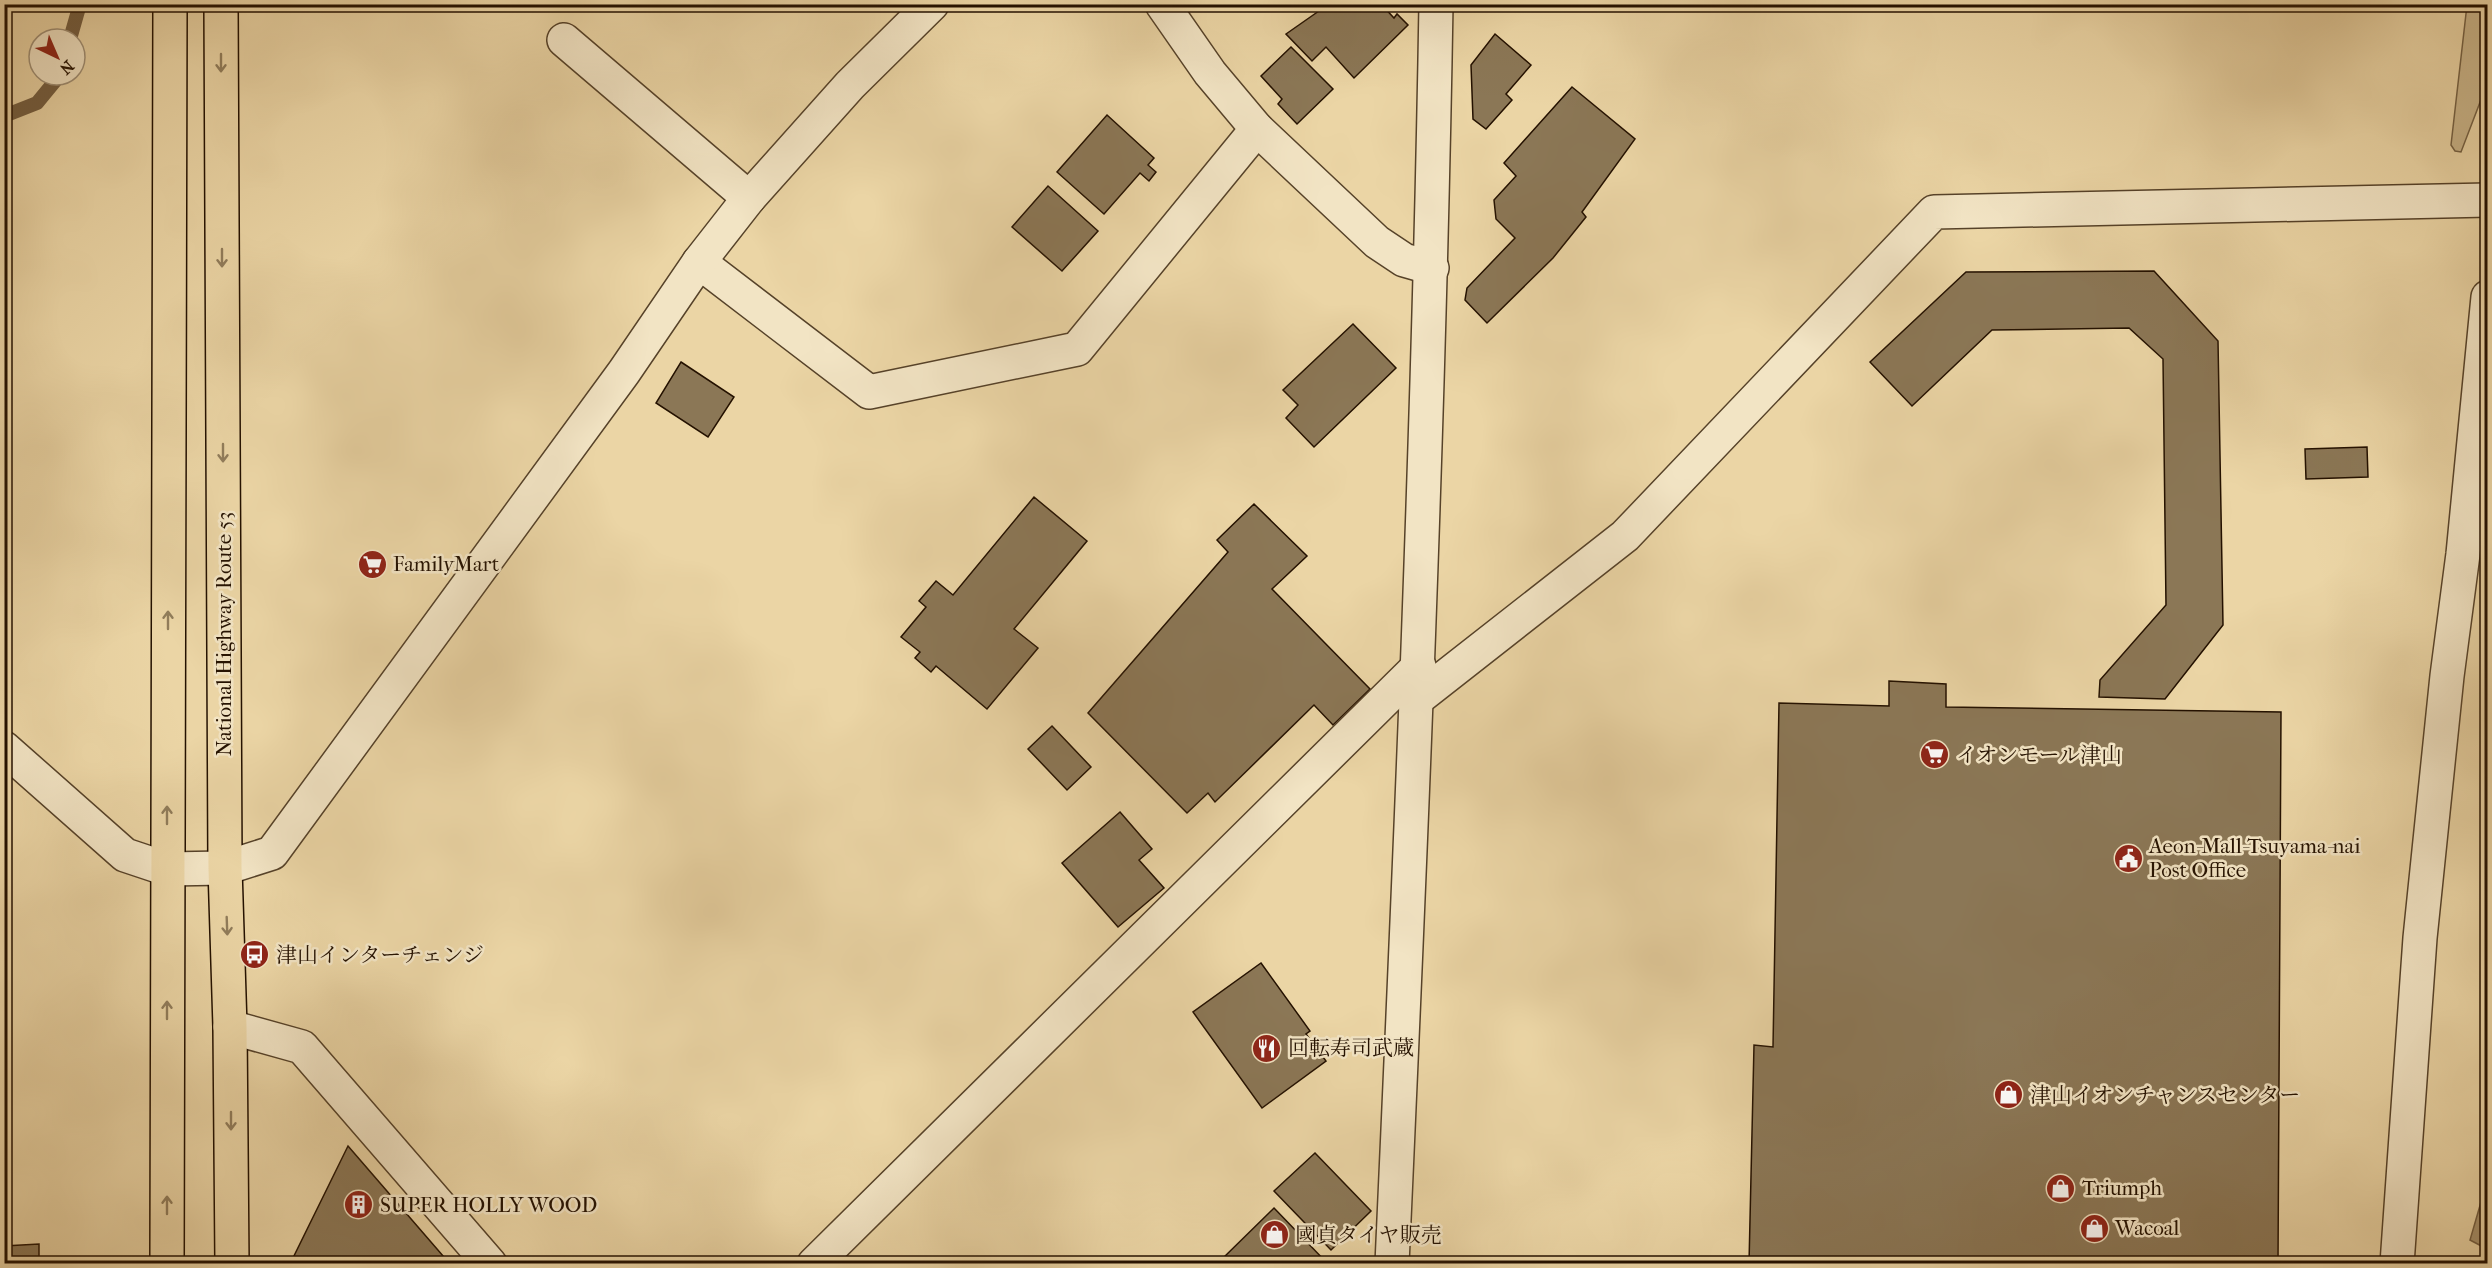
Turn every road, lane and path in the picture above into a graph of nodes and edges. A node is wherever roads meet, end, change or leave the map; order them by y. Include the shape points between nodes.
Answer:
1 (170, 4) edge
2 (221, 4) edge
3 (932, 4) edge
4 (1162, 4) edge
5 (1436, 4) edge
6 (564, 40) dead end
7 (1257, 129) junction
8 (748, 198) junction
9 (2487, 200) edge
10 (699, 262) junction
11 (1432, 268) junction
12 (2487, 297) edge
13 (1419, 666) junction
14 (1417, 699) junction
15 (4, 748) edge
16 (225, 868) junction
17 (166, 869) junction
18 (230, 1027) junction
19 (167, 1263) edge
20 (232, 1263) edge
21 (490, 1263) edge
22 (814, 1263) edge
23 (1392, 1263) edge
24 (2397, 1263) edge

17 -> 1 highway
2 -> 16 highway, National Highway Route 53
3 - 8 street via 850,85
4 - 7 street via 1210,73
5 - 11 street
6 - 8 street
7 - 10 street via 1077,349 869,392
7 - 11 street via 1377,242 1404,260
8 - 10 street
9 - 14 street via 1934,212 1625,536
10 - 16 street via 624,372 272,853
11 - 13 street
12 - 24 street via 2420,938
13 - 14 street
13 - 22 street
14 - 23 street
15 - 17 street via 125,855
16 - 17 street
16 -> 18 highway, National Highway Route 53
19 -> 17 highway
18 -> 20 highway, National Highway Route 53
18 - 21 street via 302,1047

